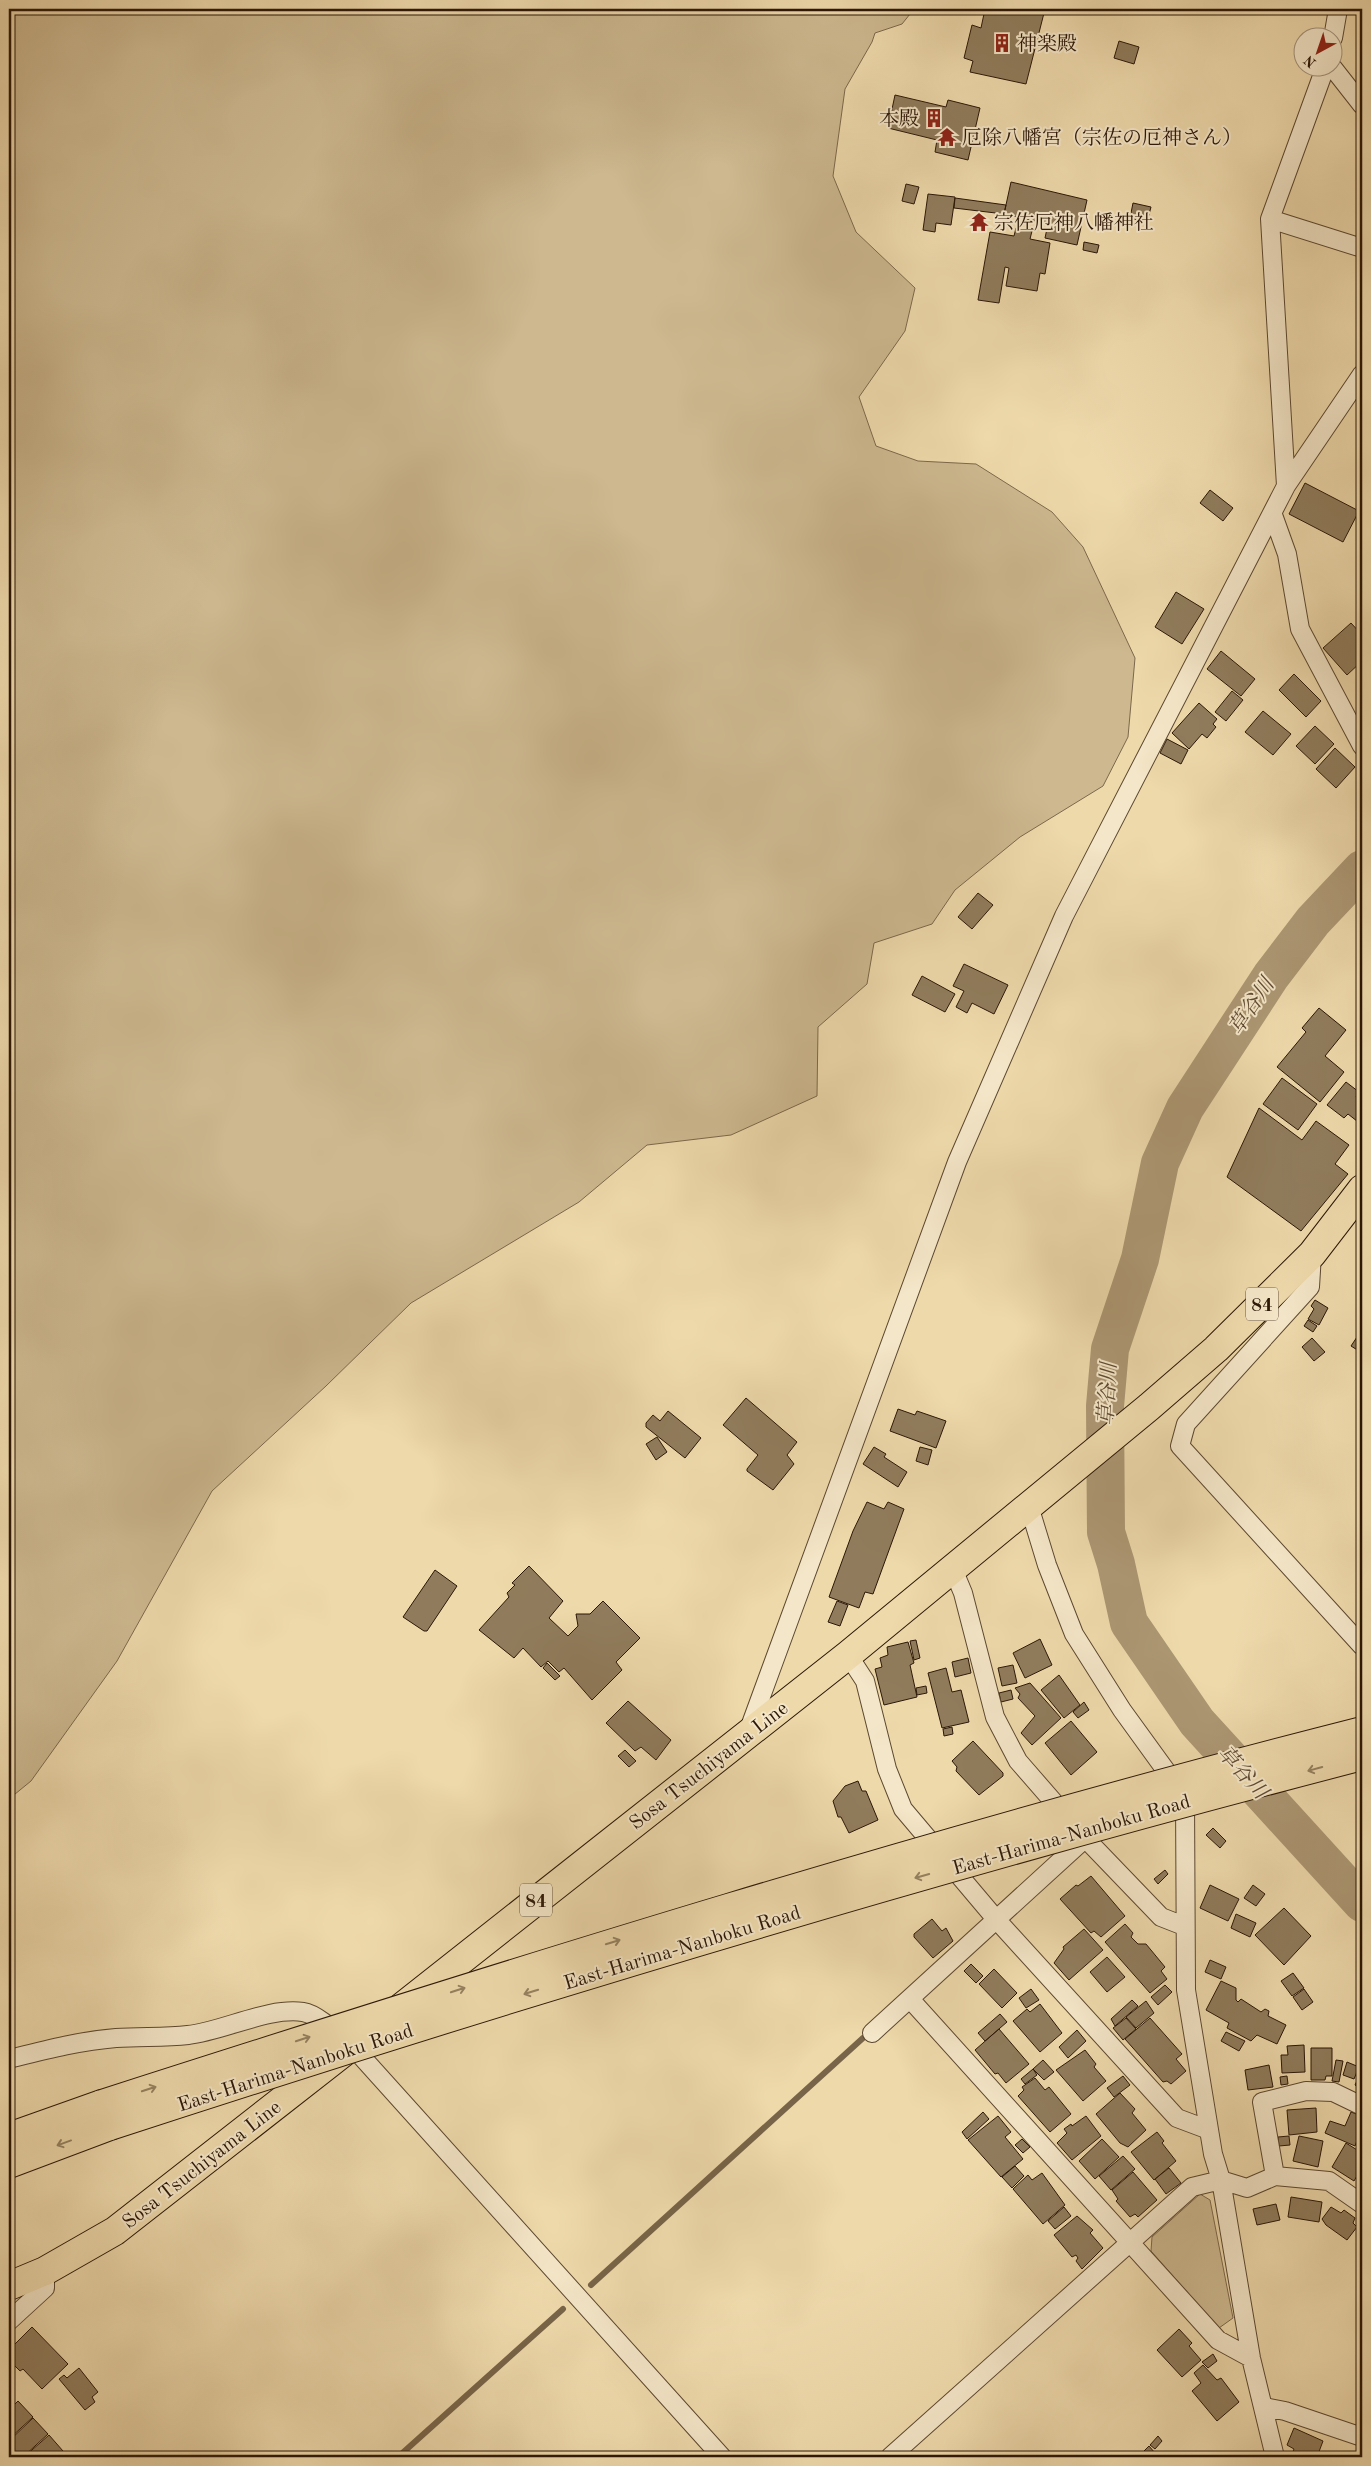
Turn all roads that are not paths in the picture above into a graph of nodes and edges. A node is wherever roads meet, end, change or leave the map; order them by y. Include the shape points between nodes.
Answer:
1 (1338, 9) edge
2 (1335, 28) edge
3 (1321, 78) edge
4 (1341, 78) edge
5 (1362, 105) edge
6 (1270, 219) junction
7 (1362, 248) edge
8 (1362, 374) edge
9 (1286, 486) junction
10 (1272, 514) junction
11 (1362, 746) edge
12 (1362, 1189) edge
13 (1312, 1254) junction
14 (1038, 1498) junction
15 (953, 1569) junction
16 (1362, 1646) edge
17 (848, 1655) junction
18 (1362, 1731) edge
19 (748, 1733) junction
20 (1362, 1756) edge
21 (1163, 1767) junction
22 (1085, 1838) junction
23 (995, 1918) junction
24 (1184, 1926) junction
25 (910, 1999) junction
26 (872, 2033) dead end
27 (352, 2046) junction
28 (9, 2059) edge
29 (1362, 2106) edge
30 (106, 2115) junction
31 (1209, 2130) junction
32 (9, 2137) edge
33 (9, 2164) edge
34 (1275, 2176) junction
35 (1221, 2180) junction
36 (1362, 2204) edge
37 (1129, 2242) junction
38 (45, 2271) junction
39 (9, 2286) edge
40 (9, 2321) edge
41 (1251, 2358) junction
42 (1264, 2407) junction
43 (1362, 2436) edge
44 (722, 2457) edge
45 (890, 2457) edge
46 (1275, 2457) edge

1 - 2 street
3 - 6 street
4 - 5 street
6 - 7 street
6 - 9 street
8 - 9 street
9 - 10 street
10 - 11 street via 1287,554 1300,629
10 - 19 street via 1064,916 957,1162
12 - 13 main road, Sosa Tsuchiyama Line / 84
13 - 14 main road, Sosa Tsuchiyama Line / 84 via 1216,1349
13 - 16 street via 1310,1287 1186,1424 1180,1446
14 - 15 main road, Sosa Tsuchiyama Line / 84
14 - 21 street via 1047,1565 1074,1634
15 - 17 main road, Sosa Tsuchiyama Line / 84
15 - 22 street via 963,1592 995,1717 1018,1761
17 - 19 main road, Sosa Tsuchiyama Line / 84
17 - 23 street via 866,1681 887,1769 903,1809
30 -> 18 main road, East-Harima-Nanboku Road, bridge via 512,1973 971,1836
19 - 27 main road, Sosa Tsuchiyama Line / 84
20 -> 30 main road, East-Harima-Nanboku Road, bridge via 1162,1808 740,1929 304,2063
21 - 22 street
21 - 24 street via 1185,1797
22 - 23 street
22 - 24 street via 1161,1917
23 - 25 street
23 - 31 street via 1178,2118
24 - 31 street via 1186,1990
25 - 26 street
25 - 37 street
27 - 28 street via 304,2012 277,2012 230,2027 189,2035 67,2044
27 - 38 main road, Sosa Tsuchiyama Line / 84 via 115,2232
27 - 44 street
29 - 34 street via 1333,2092 1306,2091 1262,2102
30 - 32 main road, East-Harima-Nanboku Road
30 -> 33 main road, East-Harima-Nanboku Road
31 - 35 street
34 - 35 street via 1247,2188
34 - 36 street via 1329,2181
35 - 37 street via 1192,2186
35 - 41 street
37 - 41 street via 1218,2340
37 - 45 street
38 - 39 main road, Sosa Tsuchiyama Line / 84
38 - 40 street via 45,2288
41 - 42 street
42 - 43 street
42 - 46 street

